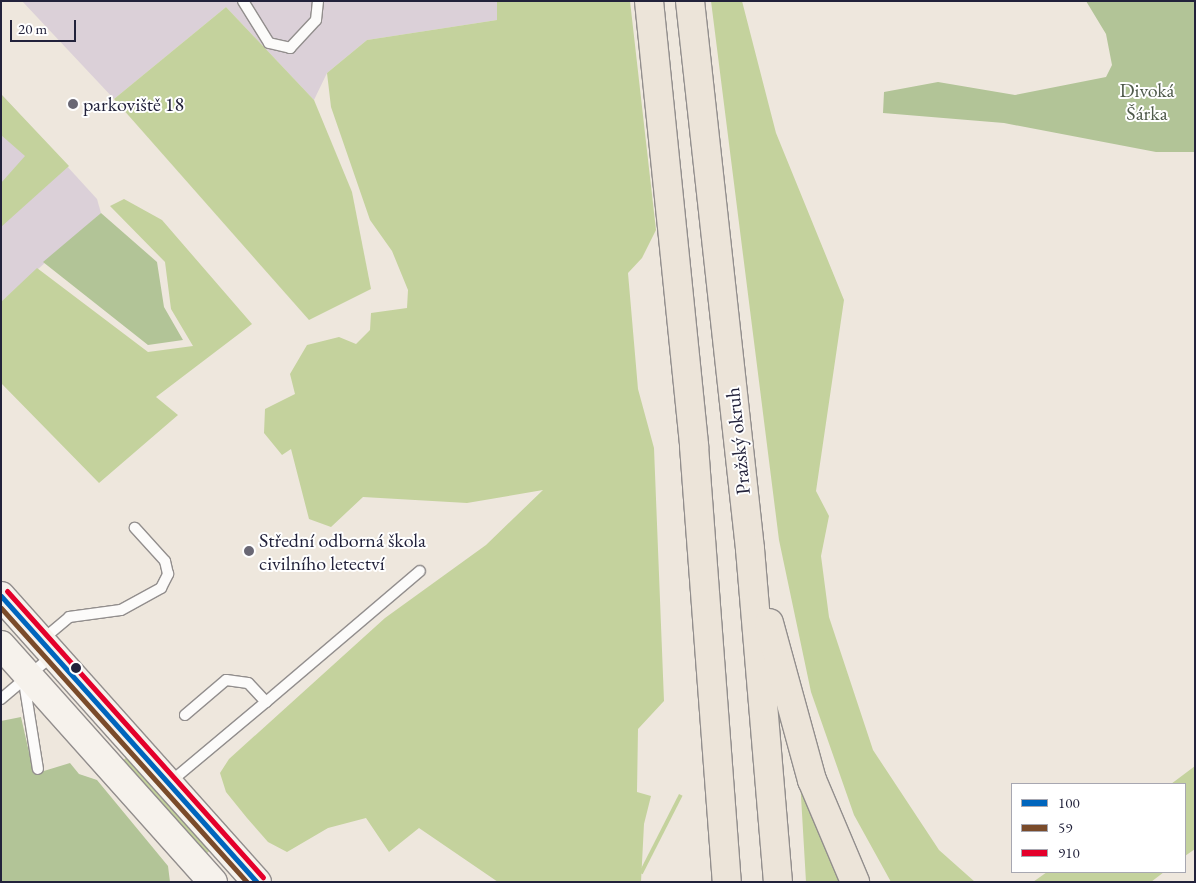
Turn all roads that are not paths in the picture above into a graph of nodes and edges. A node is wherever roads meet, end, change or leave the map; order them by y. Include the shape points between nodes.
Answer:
1 (243, 1) edge
2 (318, 1) edge
3 (649, 1) edge
4 (690, 1) edge
5 (134, 528) dead end
6 (750, 549) junction
7 (420, 571) dead end
8 (1, 596) edge
9 (1, 645) edge
10 (48, 648) junction
11 (27, 679) junction
12 (1, 699) edge
13 (266, 702) junction
14 (186, 715) dead end
15 (38, 769) dead end
16 (169, 783) junction
17 (234, 869) edge
18 (213, 882) edge
19 (257, 882) edge
20 (727, 882) edge
21 (778, 882) edge
22 (855, 882) edge

1 - 2 lane via 270,43 290,48 316,20
3 - 20 highway via 700,514
4 - 6 highway, Pražský okruh
5 - 10 lane via 165,561 168,574 161,588 121,610 69,617
6 - 21 highway, Pražský okruh
6 - 22 highway via 800,742
7 - 13 lane
8 - 10 main road
9 - 11 main road
10 - 11 lane
10 - 16 main road
11 - 12 lane
11 - 15 lane
11 - 18 main road
13 - 14 lane via 248,683 226,680
13 - 16 lane
16 - 17 main road
17 - 19 main road

